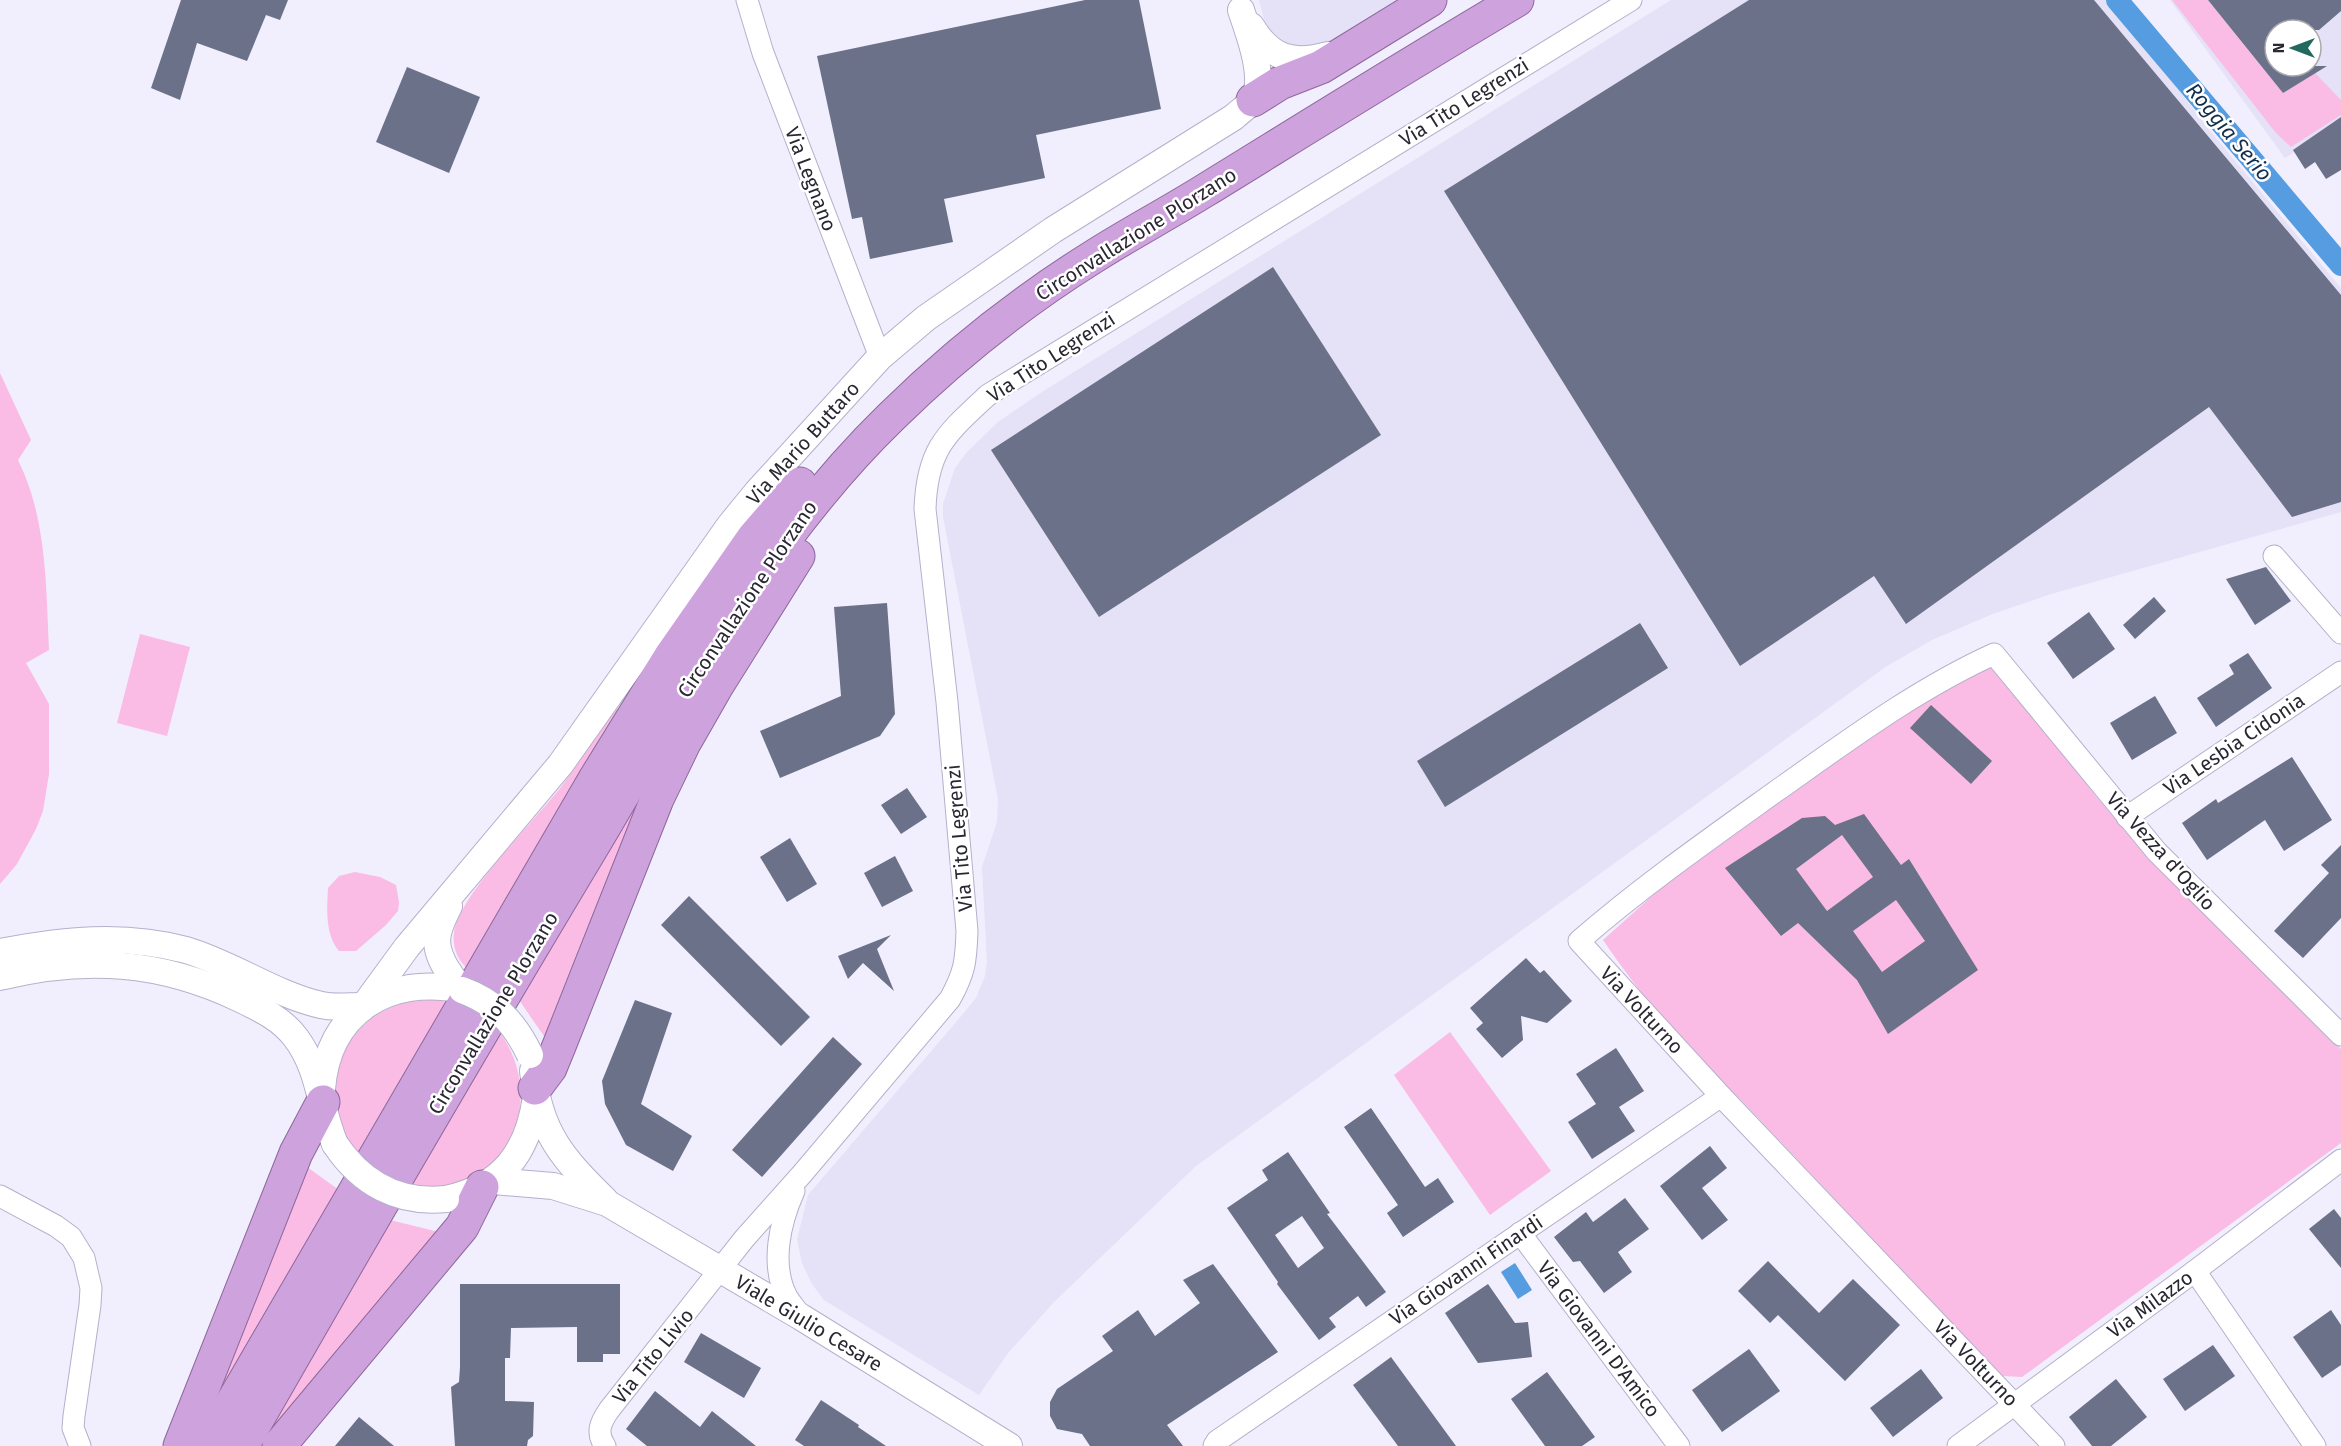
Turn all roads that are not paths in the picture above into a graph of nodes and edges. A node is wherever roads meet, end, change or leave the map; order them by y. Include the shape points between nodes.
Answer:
1 (747, 0) edge
2 (1430, 0) edge
3 (1479, 0) edge
4 (1517, 0) edge
5 (1631, 0) edge
6 (1240, 5) edge
7 (1366, 38) junction
8 (1253, 100) junction
9 (1194, 197) junction
10 (880, 357) junction
11 (2274, 556) dead end
12 (2341, 633) edge
13 (1994, 654) joint
14 (2341, 672) edge
15 (2127, 817) junction
16 (454, 892) junction
17 (0, 952) edge
18 (0, 977) edge
19 (462, 990) junction
20 (364, 1005) junction
21 (2341, 1035) edge
22 (536, 1092) junction
23 (1721, 1096) junction
24 (322, 1099) junction
25 (2341, 1160) edge
26 (802, 1174) junction
27 (488, 1184) junction
28 (0, 1196) edge
29 (607, 1203) junction
30 (1520, 1233) junction
31 (720, 1269) junction
32 (2195, 1271) junction
33 (801, 1317) junction
34 (2015, 1404) junction
35 (80, 1446) edge
36 (180, 1446) edge
37 (207, 1446) edge
38 (242, 1446) edge
39 (279, 1446) edge
40 (605, 1446) edge
41 (1009, 1446) edge
42 (1214, 1446) edge
43 (1679, 1446) edge
44 (1958, 1446) edge
45 (2055, 1446) edge
46 (2315, 1446) edge

1 - 10 street, Via Legnano via 763,53
2 - 7 highway
3 - 37 highway, Circonvallazione Plorzano via 1073,247 990,303 846,430 754,537 671,656 595,779
4 - 9 highway, Circonvallazione Plorzano
5 - 26 street, Via Tito Legrenzi via 988,395 952,429 934,457 926,482 925,509 947,702 967,931 966,961 950,999
6 - 7 street via 1260,41 1274,53 1292,59 1328,55
6 - 8 street via 1258,80
7 - 8 highway via 1322,67 1280,83
8 - 10 street, Via Mario Buttaro via 1234,117 1053,230 926,318
9 - 22 highway via 1162,232 951,387 833,507 772,597 684,743 657,799 550,1068
9 - 38 highway, Circonvallazione Plorzano via 1092,257 1009,315 890,417 807,508 695,672 447,1089
10 - 16 street, Via Mario Buttaro via 730,525 560,765
11 - 12 street
13 - 15 street, Via Vezza d'Oglio
13 - 23 street, Via Volturno via 1951,674 1879,718 1623,902 1579,941
14 - 15 street, Via Lesbia Cidonia
15 - 21 street, Via Vezza d'Oglio via 2157,852
16 - 19 street, Via Mario Buttaro via 438,933 447,970
16 - 20 street, Via Mario Buttaro
17 - 20 street, Viale Giulio Cesare via 74,939 148,942 186,950 322,1005
18 - 24 street, Viale Giulio Cesare via 40,968 107,963 175,974 211,985 282,1022 297,1038 313,1066
19 - 20 street, Viale Giulio Cesare via 411,986
19 - 22 street, Viale Giulio Cesare, bridge via 504,1015 522,1039 530,1055
20 - 24 street, Viale Giulio Cesare via 332,1046 323,1075
22 - 27 street, Viale Giulio Cesare via 524,1143
22 - 29 street, Viale Giulio Cesare via 548,1131 560,1153
23 - 30 street, Via Giovanni Finardi
23 - 34 street, Via Volturno
24 - 27 street, Viale Giulio Cesare, bridge via 327,1125 345,1160 384,1190 409,1198 446,1199
24 - 36 highway via 296,1153
25 - 32 street, Via Milazzo
26 - 31 street, Via Tito Legrenzi
26 - 33 street, Via Tito Legrenzi via 785,1212 779,1255 787,1297
27 - 29 street, Viale Giulio Cesare via 553,1186
27 - 39 highway via 462,1227
28 - 35 street via 71,1237 89,1271 90,1305 73,1428
29 - 31 street, Viale Giulio Cesare
30 - 42 street, Via Giovanni Finardi
30 - 43 street, Via Giovanni D'Amico
31 - 33 street, Viale Giulio Cesare
31 - 40 street, Via Tito Livio via 605,1415 599,1430
32 - 34 street, Via Milazzo
32 - 46 street
33 - 41 street, Viale Giulio Cesare
34 - 44 street, Via Milazzo
34 - 45 street, Via Volturno

